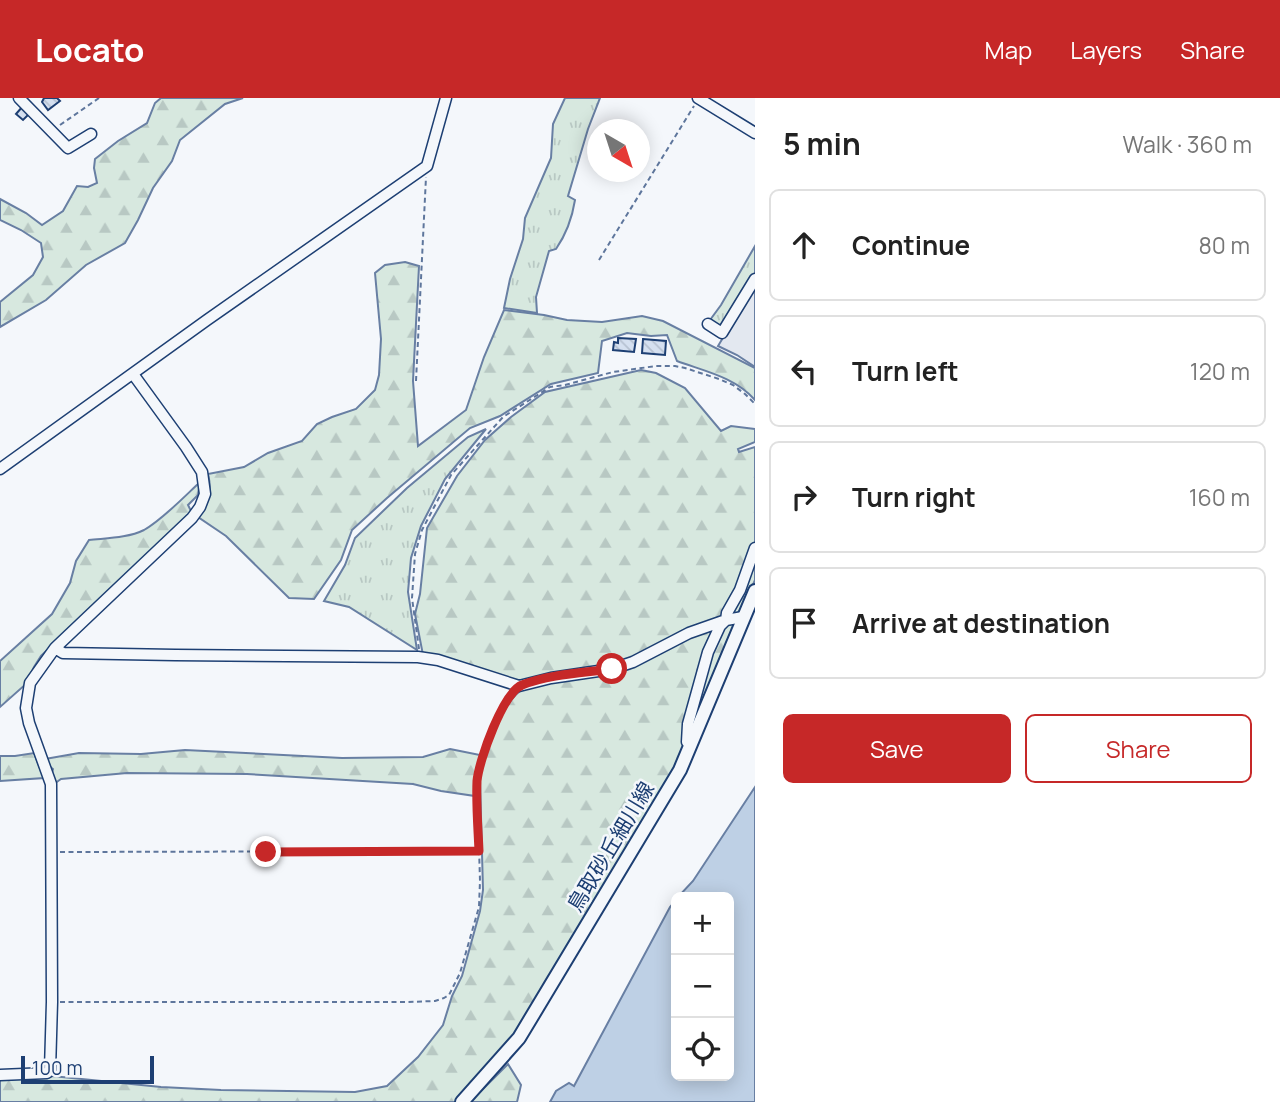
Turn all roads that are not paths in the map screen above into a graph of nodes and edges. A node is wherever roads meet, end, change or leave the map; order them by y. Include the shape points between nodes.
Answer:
1 (19, 98) edge
2 (446, 98) edge
3 (699, 98) edge
4 (755, 133) edge
5 (91, 134) dead end
6 (755, 279) edge
7 (708, 324) dead end
8 (133, 374) junction
9 (0, 469) edge
10 (755, 548) edge
11 (755, 590) edge
12 (743, 617) junction
13 (726, 620) junction
14 (55, 649) junction
15 (687, 742) dead end
16 (0, 1075) edge
17 (462, 1102) edge

1 - 5 street via 68,148
2 - 8 street via 427,166
3 - 4 street
6 - 7 street via 722,333
8 - 9 street
8 - 14 street via 202,472 205,494 192,518
10 - 13 street
11 - 12 main road, 鳥取砂丘細川線
12 - 13 street
12 - 17 main road, 鳥取砂丘細川線 via 681,770 519,1038
13 - 14 street via 612,669 519,686 418,657 88,654
13 - 15 street via 708,652
14 - 16 street via 30,683 26,708 51,785 50,1070

